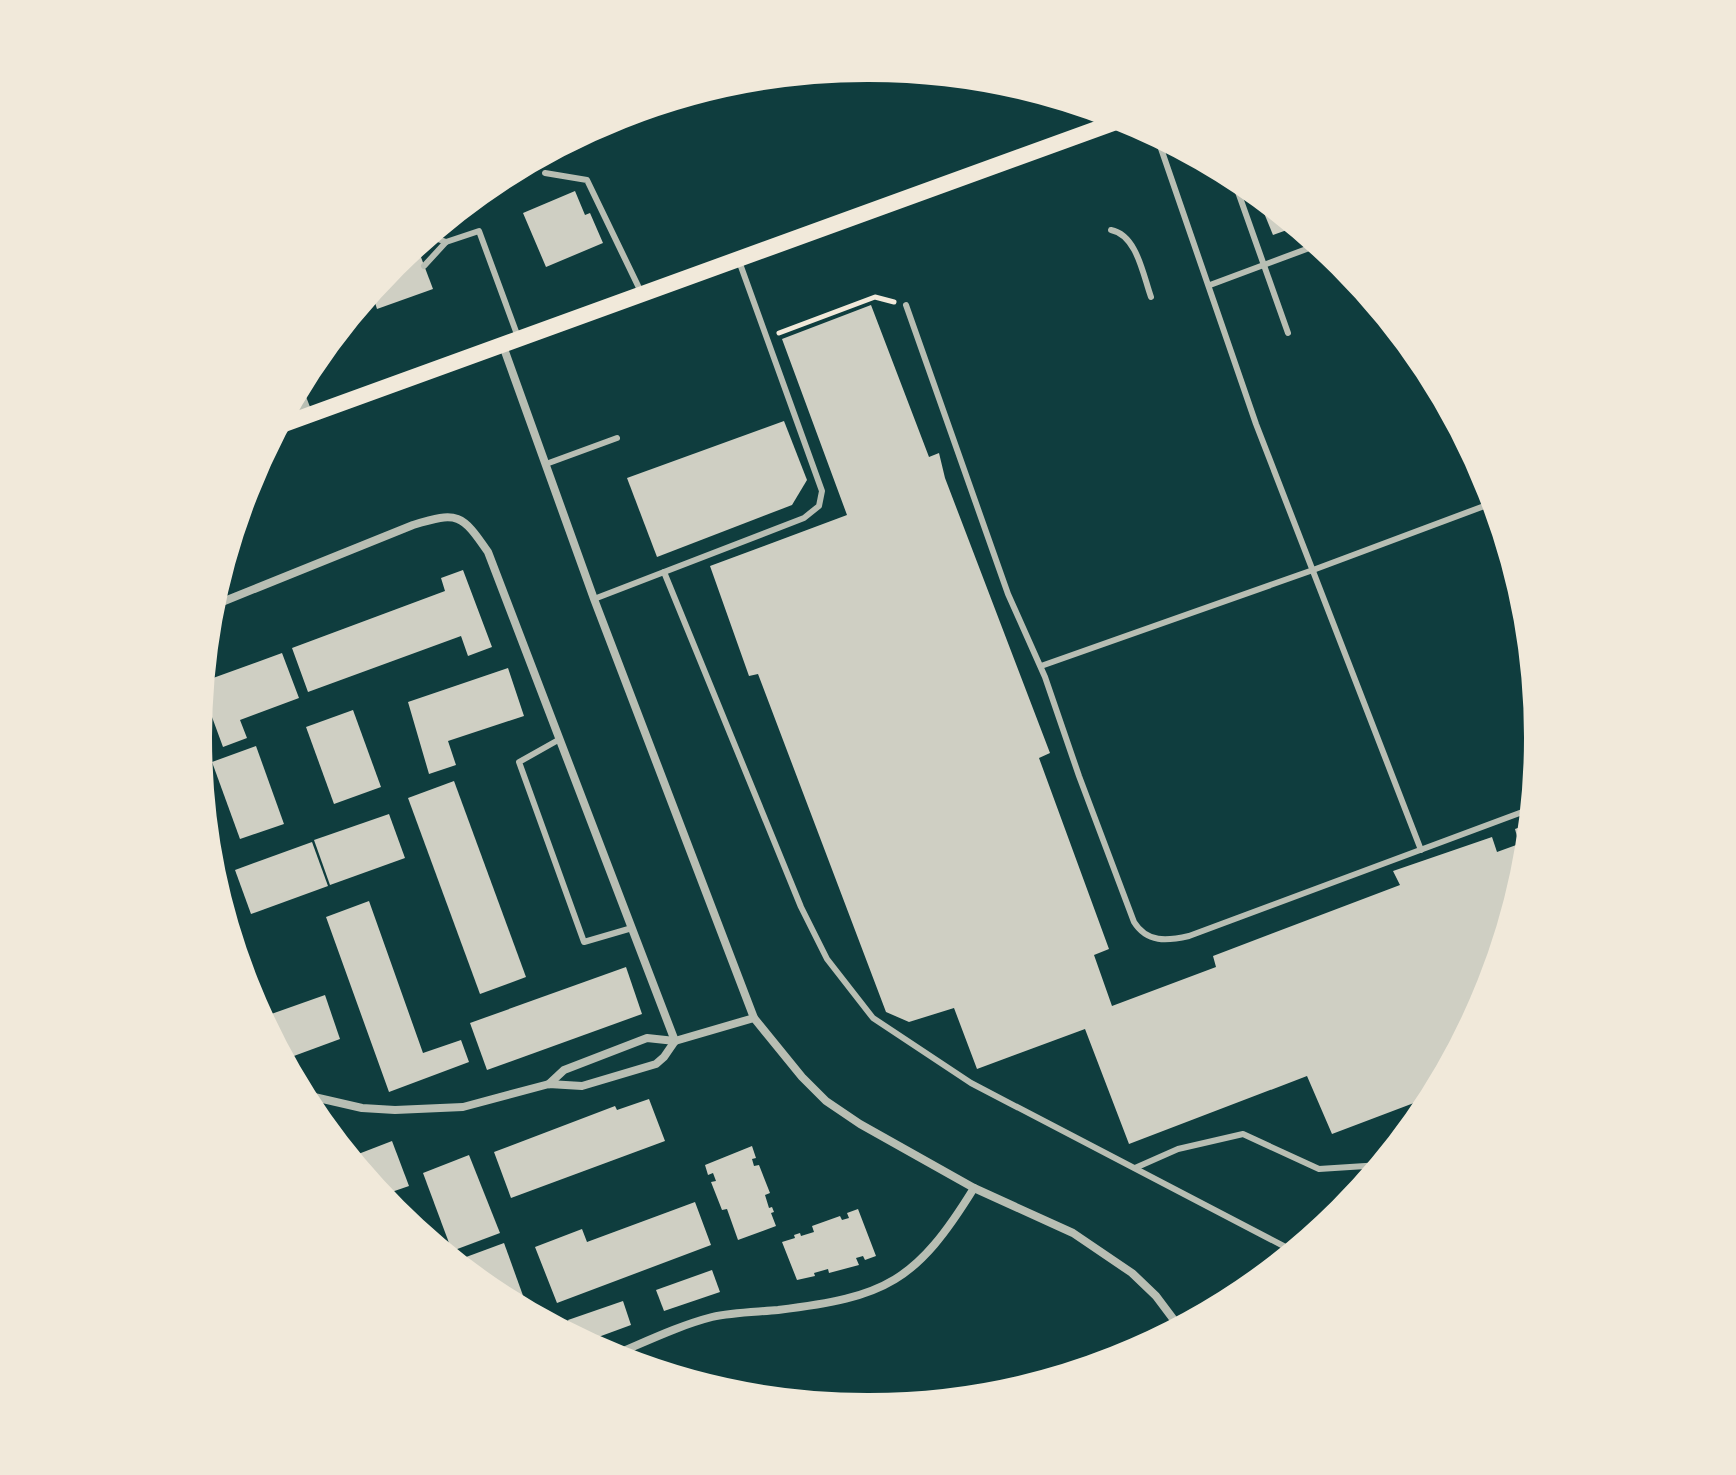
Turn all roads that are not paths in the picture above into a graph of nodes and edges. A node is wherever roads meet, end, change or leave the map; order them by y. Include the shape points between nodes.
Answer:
1 (1107, 125) edge
2 (1161, 149) edge
3 (545, 173) dead end
4 (1239, 195) edge
5 (1111, 230) dead end
6 (439, 239) edge
7 (446, 242) junction
8 (1308, 249) edge
9 (739, 260) junction
10 (1264, 265) junction
11 (424, 266) dead end
12 (1210, 285) junction
13 (643, 295) junction
14 (1151, 297) dead end
15 (906, 305) road end
16 (1288, 333) dead end
17 (511, 343) junction
18 (302, 405) edge
19 (306, 416) junction
20 (292, 421) edge
21 (617, 438) dead end
22 (546, 464) junction
23 (1483, 506) edge
24 (1313, 570) junction
25 (664, 572) junction
26 (594, 599) junction
27 (225, 601) edge
28 (1041, 666) junction
29 (560, 739) junction
30 (1521, 812) edge
31 (1421, 850) junction
32 (632, 928) junction
33 (754, 1018) junction
34 (675, 1041) junction
35 (549, 1084) junction
36 (318, 1098) edge
37 (1366, 1166) edge
38 (1134, 1168) junction
39 (974, 1188) junction
40 (1284, 1246) edge
41 (1174, 1319) edge
42 (628, 1350) edge

1 - 9 main road
2 - 12 lane
3 - 13 lane via 587,180
4 - 10 lane
5 - 14 lane via 1131,243
6 - 7 lane
7 - 11 lane
7 - 17 lane via 479,231
8 - 10 lane
9 - 13 main road
9 - 25 lane via 822,491 819,506 804,518
10 - 12 lane
10 - 16 lane
12 - 24 lane
13 - 17 main road
15 - 28 lane via 1008,594
17 - 19 main road
17 - 22 street
18 - 19 street
19 - 20 main road
21 - 22 lane
22 - 26 street
23 - 24 lane
24 - 28 lane
24 - 31 lane
25 - 26 lane
25 - 38 lane via 801,907 827,959 873,1018 971,1083
26 - 33 street
27 - 29 street via 413,525 458,517 488,552
28 - 31 lane via 1134,922 1143,934 1164,940 1189,936
29 - 32 street
29 - 32 lane via 519,762 584,942
30 - 31 lane
32 - 34 street
33 - 34 street
33 - 39 street via 826,1101
34 - 35 street via 647,1038 574,1065
34 - 35 street via 656,1064 582,1086
35 - 36 street via 463,1107 420,1110 362,1108
37 - 38 lane via 1319,1169 1243,1134 1178,1149
38 - 40 lane
39 - 41 street via 1073,1233 1132,1273
39 - 42 street via 925,1256 872,1293 836,1303 712,1317

